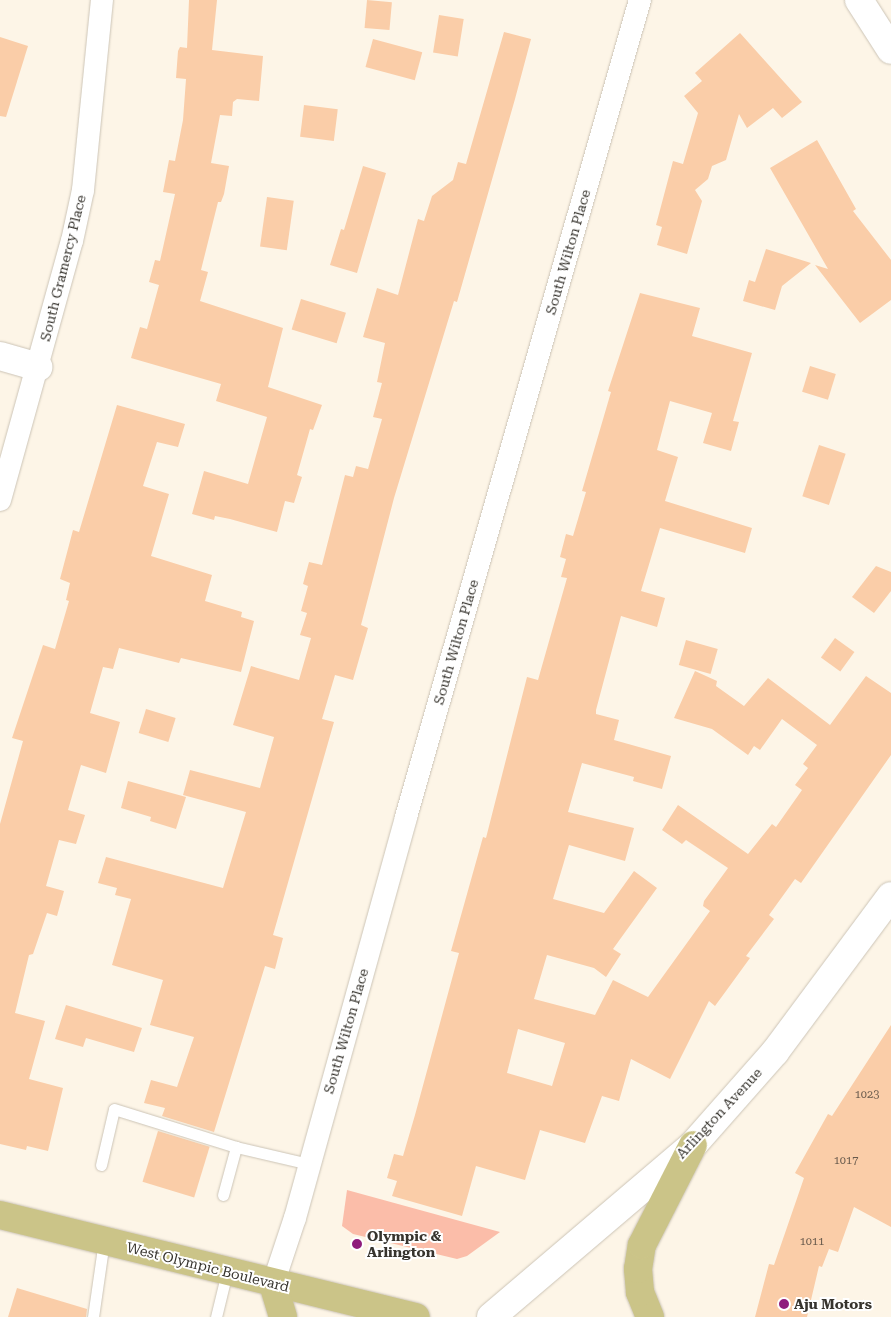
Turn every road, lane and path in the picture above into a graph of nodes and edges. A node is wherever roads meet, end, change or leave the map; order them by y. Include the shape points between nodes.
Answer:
1 (102, 0) edge
2 (640, 0) edge
3 (859, 0) edge
4 (891, 50) edge
5 (0, 356) edge
6 (38, 367) junction
7 (0, 500) edge
8 (891, 896) edge
9 (693, 1145) junction
10 (236, 1147) junction
11 (309, 1164) junction
12 (101, 1165) dead end
13 (223, 1195) dead end
14 (0, 1215) edge
15 (104, 1241) junction
16 (228, 1272) junction
17 (273, 1284) junction
18 (93, 1317) edge
19 (216, 1317) edge
20 (284, 1317) edge
21 (416, 1317) edge
22 (491, 1317) edge
23 (650, 1317) edge

1 - 6 street, South Gramercy Place via 84,190
2 - 11 street, South Wilton Place
3 - 4 main road
5 - 6 main road
6 - 7 street, South Gramercy Place
8 - 9 main road, Arlington Avenue via 775,1052
9 - 22 main road, Arlington Avenue
9 - 23 main road via 642,1245 638,1269 640,1292
10 - 11 lane
10 - 12 lane via 114,1109
10 - 13 lane
11 - 17 street, South Wilton Place
14 - 15 main road, West Olympic Boulevard
15 - 16 main road, West Olympic Boulevard
15 - 18 lane
16 - 17 main road, West Olympic Boulevard
16 - 19 lane
17 - 20 main road
17 - 21 main road, West Olympic Boulevard

